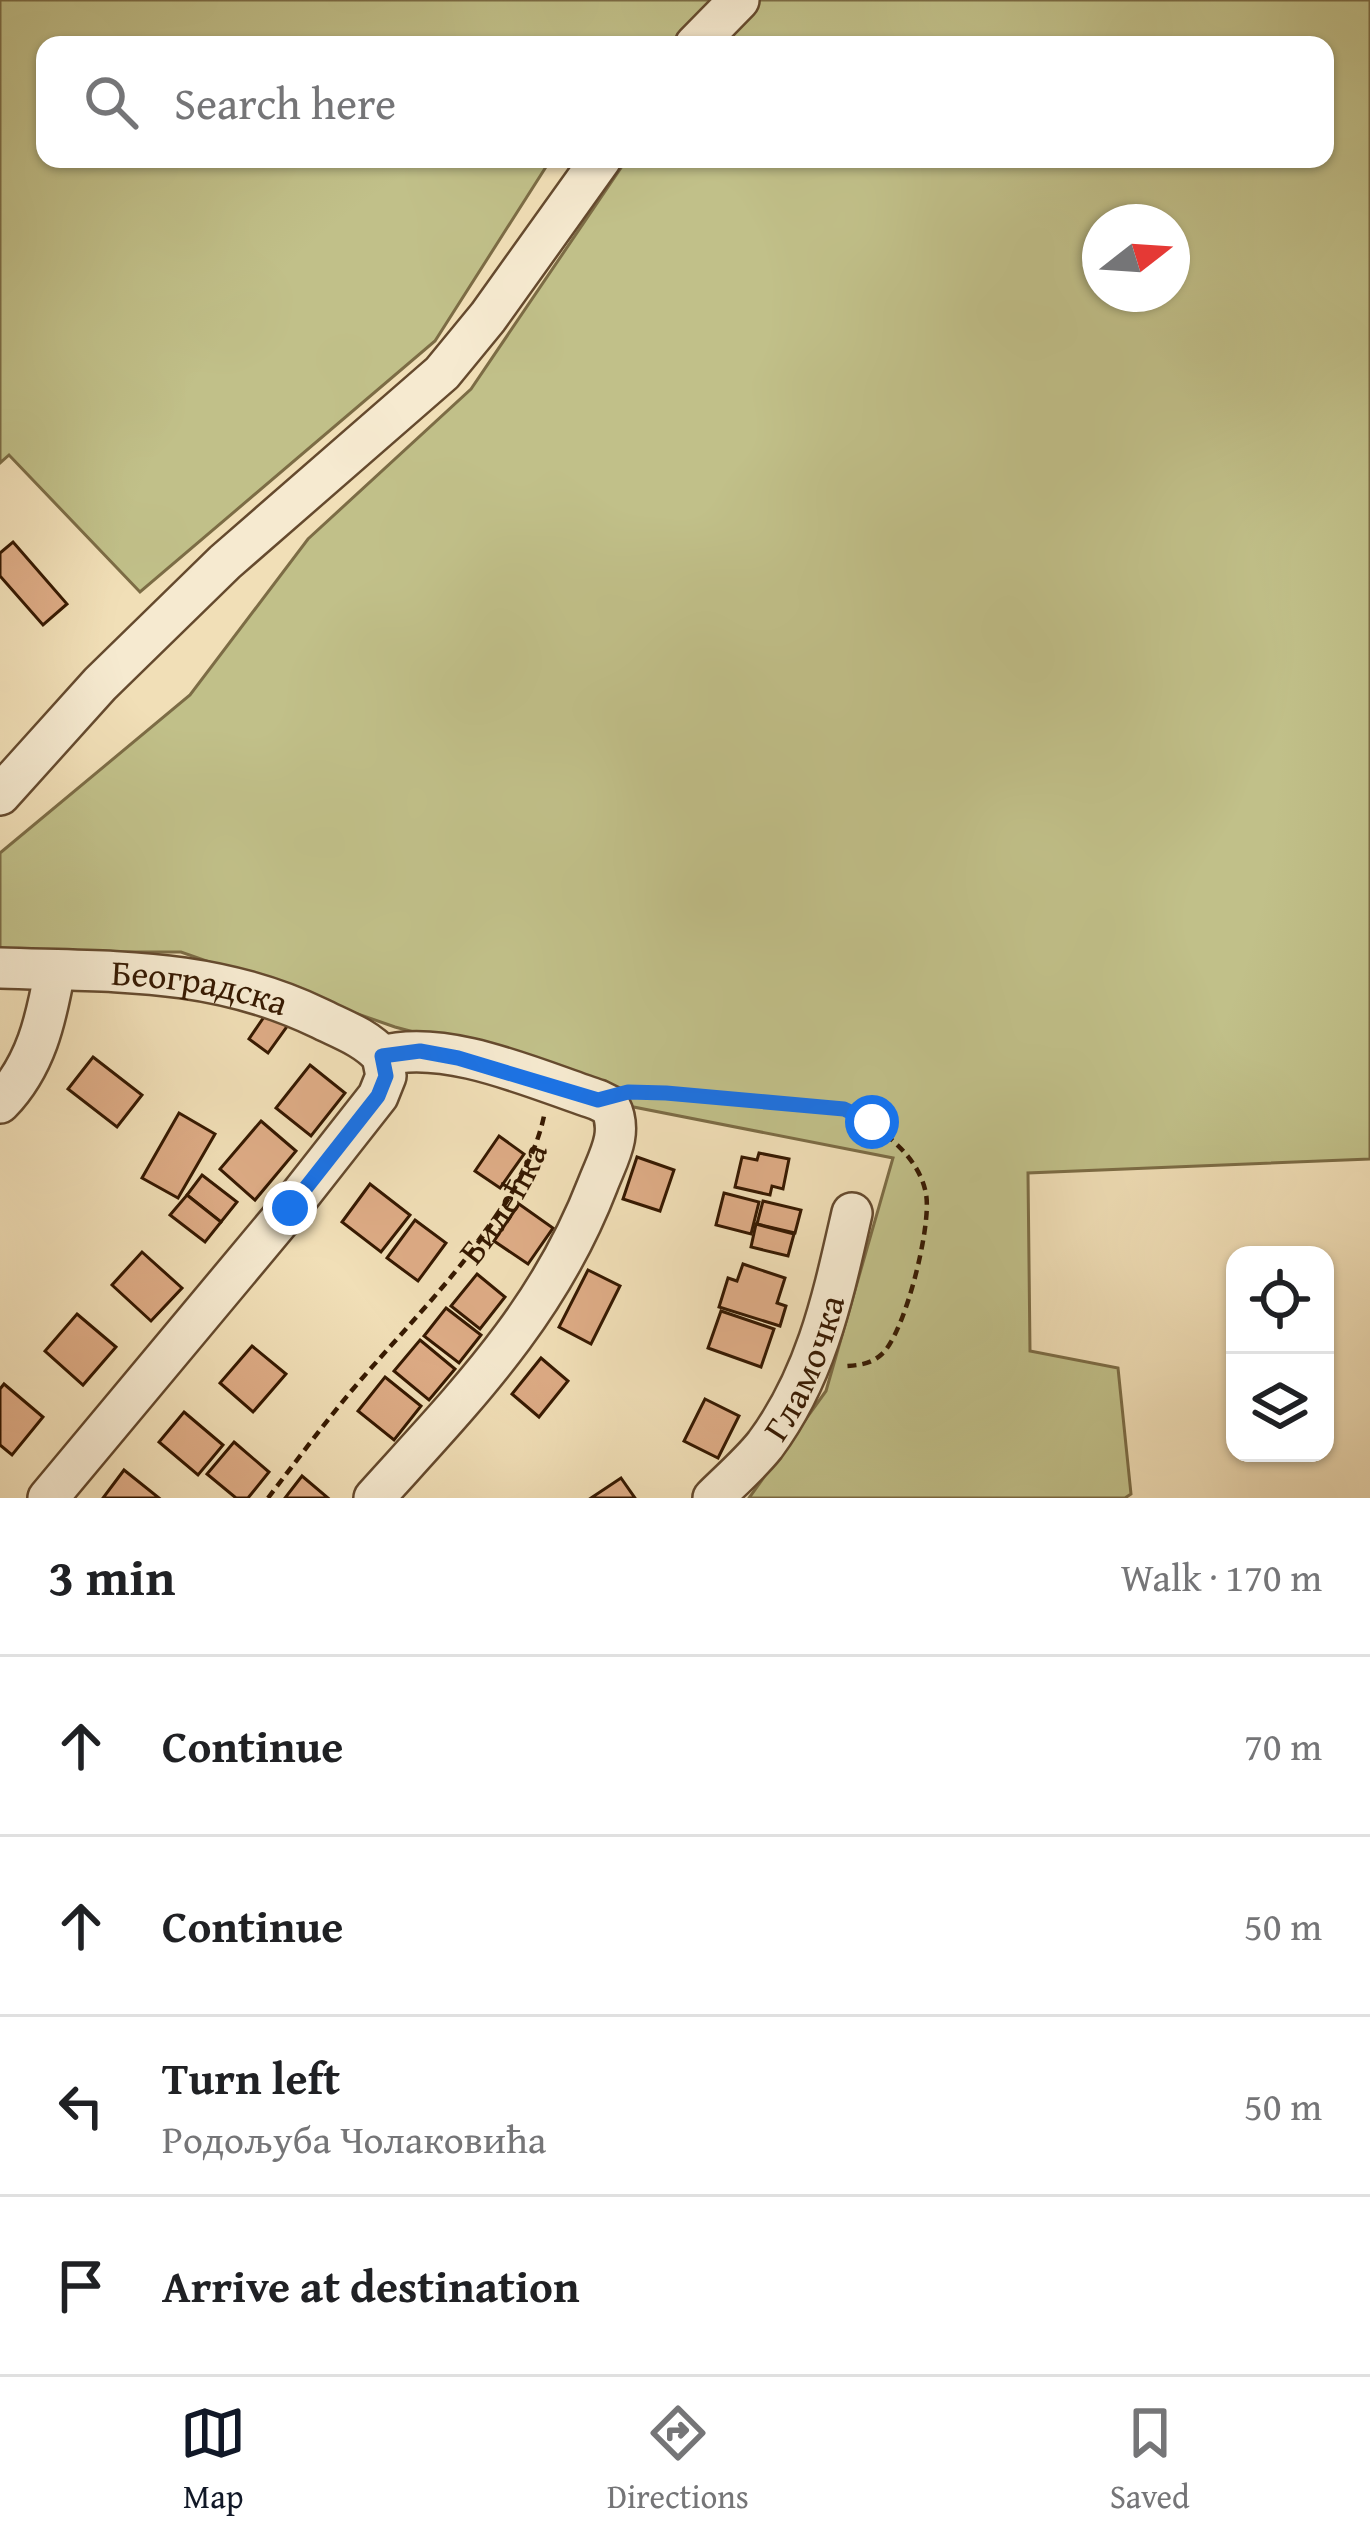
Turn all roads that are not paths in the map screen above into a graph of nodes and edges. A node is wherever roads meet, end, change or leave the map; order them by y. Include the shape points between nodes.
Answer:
1 (739, 0) edge
2 (704, 36) edge
3 (595, 168) edge
4 (0, 795) edge
5 (0, 968) edge
6 (55, 970) junction
7 (382, 1056) junction
8 (0, 1103) edge
9 (852, 1213) dead end
10 (48, 1498) edge
11 (374, 1498) edge
12 (713, 1498) edge

1 - 2 street
3 - 4 street via 442,374 225,562
5 - 6 street, Београдска
6 - 7 street, Београдска via 174,975 269,995
6 - 8 street via 44,1031
7 - 10 street via 378,1096
7 - 11 street via 420,1051 598,1100 610,1106 616,1136 531,1316
9 - 12 street, Гламочка via 811,1364 762,1449

